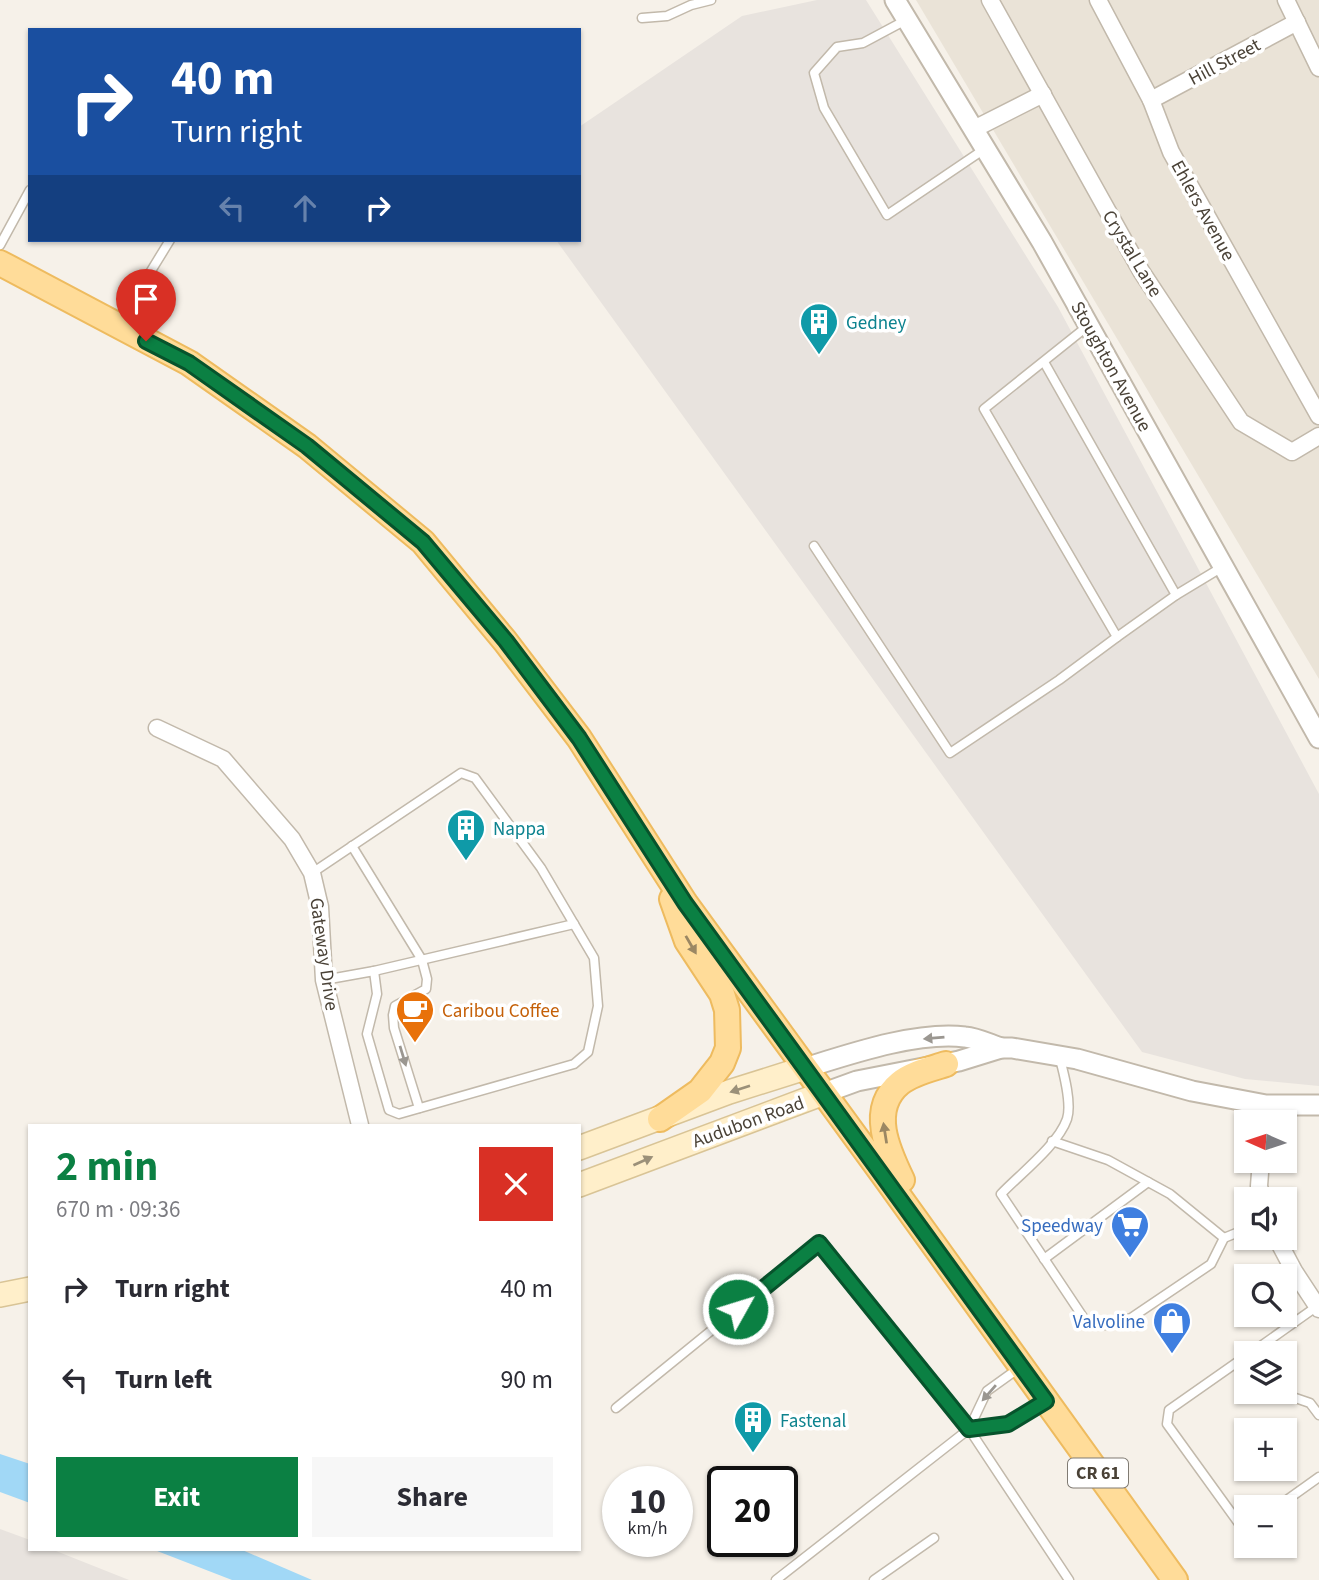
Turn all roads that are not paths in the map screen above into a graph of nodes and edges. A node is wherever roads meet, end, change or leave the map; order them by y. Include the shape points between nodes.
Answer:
1 (711, 0) edge
2 (894, 0) edge
3 (990, 0) edge
4 (1098, 0) edge
5 (1286, 0) edge
6 (642, 18) dead end
7 (907, 20) junction
8 (1297, 22) junction
9 (1319, 68) edge
10 (1043, 94) junction
11 (1151, 100) junction
12 (974, 129) junction
13 (986, 148) junction
14 (28, 194) edge
15 (169, 242) edge
16 (0, 245) edge
17 (0, 263) edge
18 (1088, 325) junction
19 (124, 329) junction
20 (1044, 362) junction
21 (1319, 416) edge
22 (1319, 436) edge
23 (814, 546) dead end
24 (1224, 566) junction
25 (1176, 596) junction
26 (1116, 637) junction
27 (157, 728) dead end
28 (1319, 738) edge
29 (352, 846) junction
30 (656, 859) junction
31 (312, 873) junction
32 (574, 924) junction
33 (422, 960) junction
34 (374, 971) junction
35 (324, 980) junction
36 (1001, 1048) junction
37 (1059, 1056) junction
38 (946, 1063) junction
39 (805, 1068) junction
40 (824, 1093) junction
41 (1319, 1105) edge
42 (419, 1108) junction
43 (1252, 1110) edge
44 (1289, 1110) edge
45 (660, 1119) junction
46 (359, 1124) edge
47 (1052, 1141) junction
48 (581, 1147) edge
49 (1148, 1182) junction
50 (581, 1184) edge
51 (1234, 1234) edge
52 (1224, 1238) junction
53 (1284, 1250) edge
54 (1044, 1259) junction
55 (945, 1260) junction
56 (28, 1289) edge
57 (0, 1295) edge
58 (1318, 1308) edge
59 (1269, 1341) edge
60 (1022, 1366) junction
61 (1234, 1367) edge
62 (1297, 1399) edge
63 (1046, 1401) junction
64 (616, 1408) dead end
65 (1319, 1415) edge
66 (969, 1429) junction
67 (1319, 1477) edge
68 (1294, 1495) edge
69 (1234, 1517) edge
70 (934, 1538) dead end
71 (776, 1580) edge
72 (874, 1580) edge
73 (1069, 1580) edge
74 (1175, 1580) edge

1 - 6 lane via 667,16
2 - 7 street, Stoughton Avenue
3 - 10 street, Crystal Lane
4 - 11 street, Ehlers Avenue
5 - 8 street
7 - 12 street, Stoughton Avenue
7 - 13 lane via 863,43 837,47 814,73 824,108 887,215
8 - 9 street
8 - 11 street, Hill Street
10 - 12 street
10 - 22 street, Crystal Lane via 1141,271 1241,422 1292,452
11 - 21 street, Ehlers Avenue via 1171,152
12 - 13 street, Stoughton Avenue
13 - 18 street, Stoughton Avenue
14 - 16 lane
15 - 19 lane
17 - 19 main road, CR 61
18 - 20 lane
18 - 24 street, Stoughton Avenue
19 - 30 main road, CR 61 via 189,363 307,446 423,542 579,738
20 - 25 lane
20 - 26 lane via 984,409
23 - 26 lane via 950,752
24 - 25 lane
24 - 28 street, Stoughton Avenue
25 - 26 lane
27 - 31 street, Gateway Drive via 223,759 292,839
29 - 31 lane
29 - 32 lane via 461,773 475,778 541,868
29 - 33 lane
30 - 39 main road, CR 61
30 -> 45 main road via 687,941 722,994 729,1029 728,1048 713,1077
31 - 35 street, Gateway Drive via 320,907
32 - 33 lane
32 - 42 lane via 594,958 598,1006 587,1052 574,1064
33 - 34 lane
33 -> 42 lane via 426,989 395,1006 393,1015
34 - 35 lane
34 - 42 lane via 377,994 367,1034 389,1110 400,1114
35 - 46 street, Gateway Drive
36 - 37 street, Audubon Road
36 - 38 street, Audubon Road
36 -> 39 street, Audubon Road via 965,1037 934,1037
37 - 43 street, Audubon Road via 1123,1070
37 - 47 lane via 1068,1117
38 - 40 street, Audubon Road via 857,1081
55 -> 38 main road via 888,1151 883,1116 889,1094 900,1083
39 - 40 main road, CR 61
39 -> 45 main road, Audubon Road
50 -> 40 main road, Audubon Road
40 - 55 main road, CR 61
41 - 44 street, Audubon Road
45 - 48 main road, Audubon Road
47 - 49 lane via 1108,1160
47 - 54 lane via 1001,1194
49 - 52 lane
49 - 54 lane
51 - 52 lane
52 - 54 lane via 1211,1264 1131,1318 1105,1325 1085,1320
53 - 58 street
55 - 60 main road, CR 61
56 - 57 main road
58 - 59 lane
60 - 63 main road, CR 61
60 -> 66 lane via 987,1391
61 - 69 lane via 1169,1410 1167,1424
62 - 65 lane via 1310,1403
63 - 66 lane via 1008,1424
63 - 74 main road, CR 61
64 - 66 lane via 819,1243
66 - 71 lane
66 - 73 lane
67 - 68 lane
70 - 72 lane

